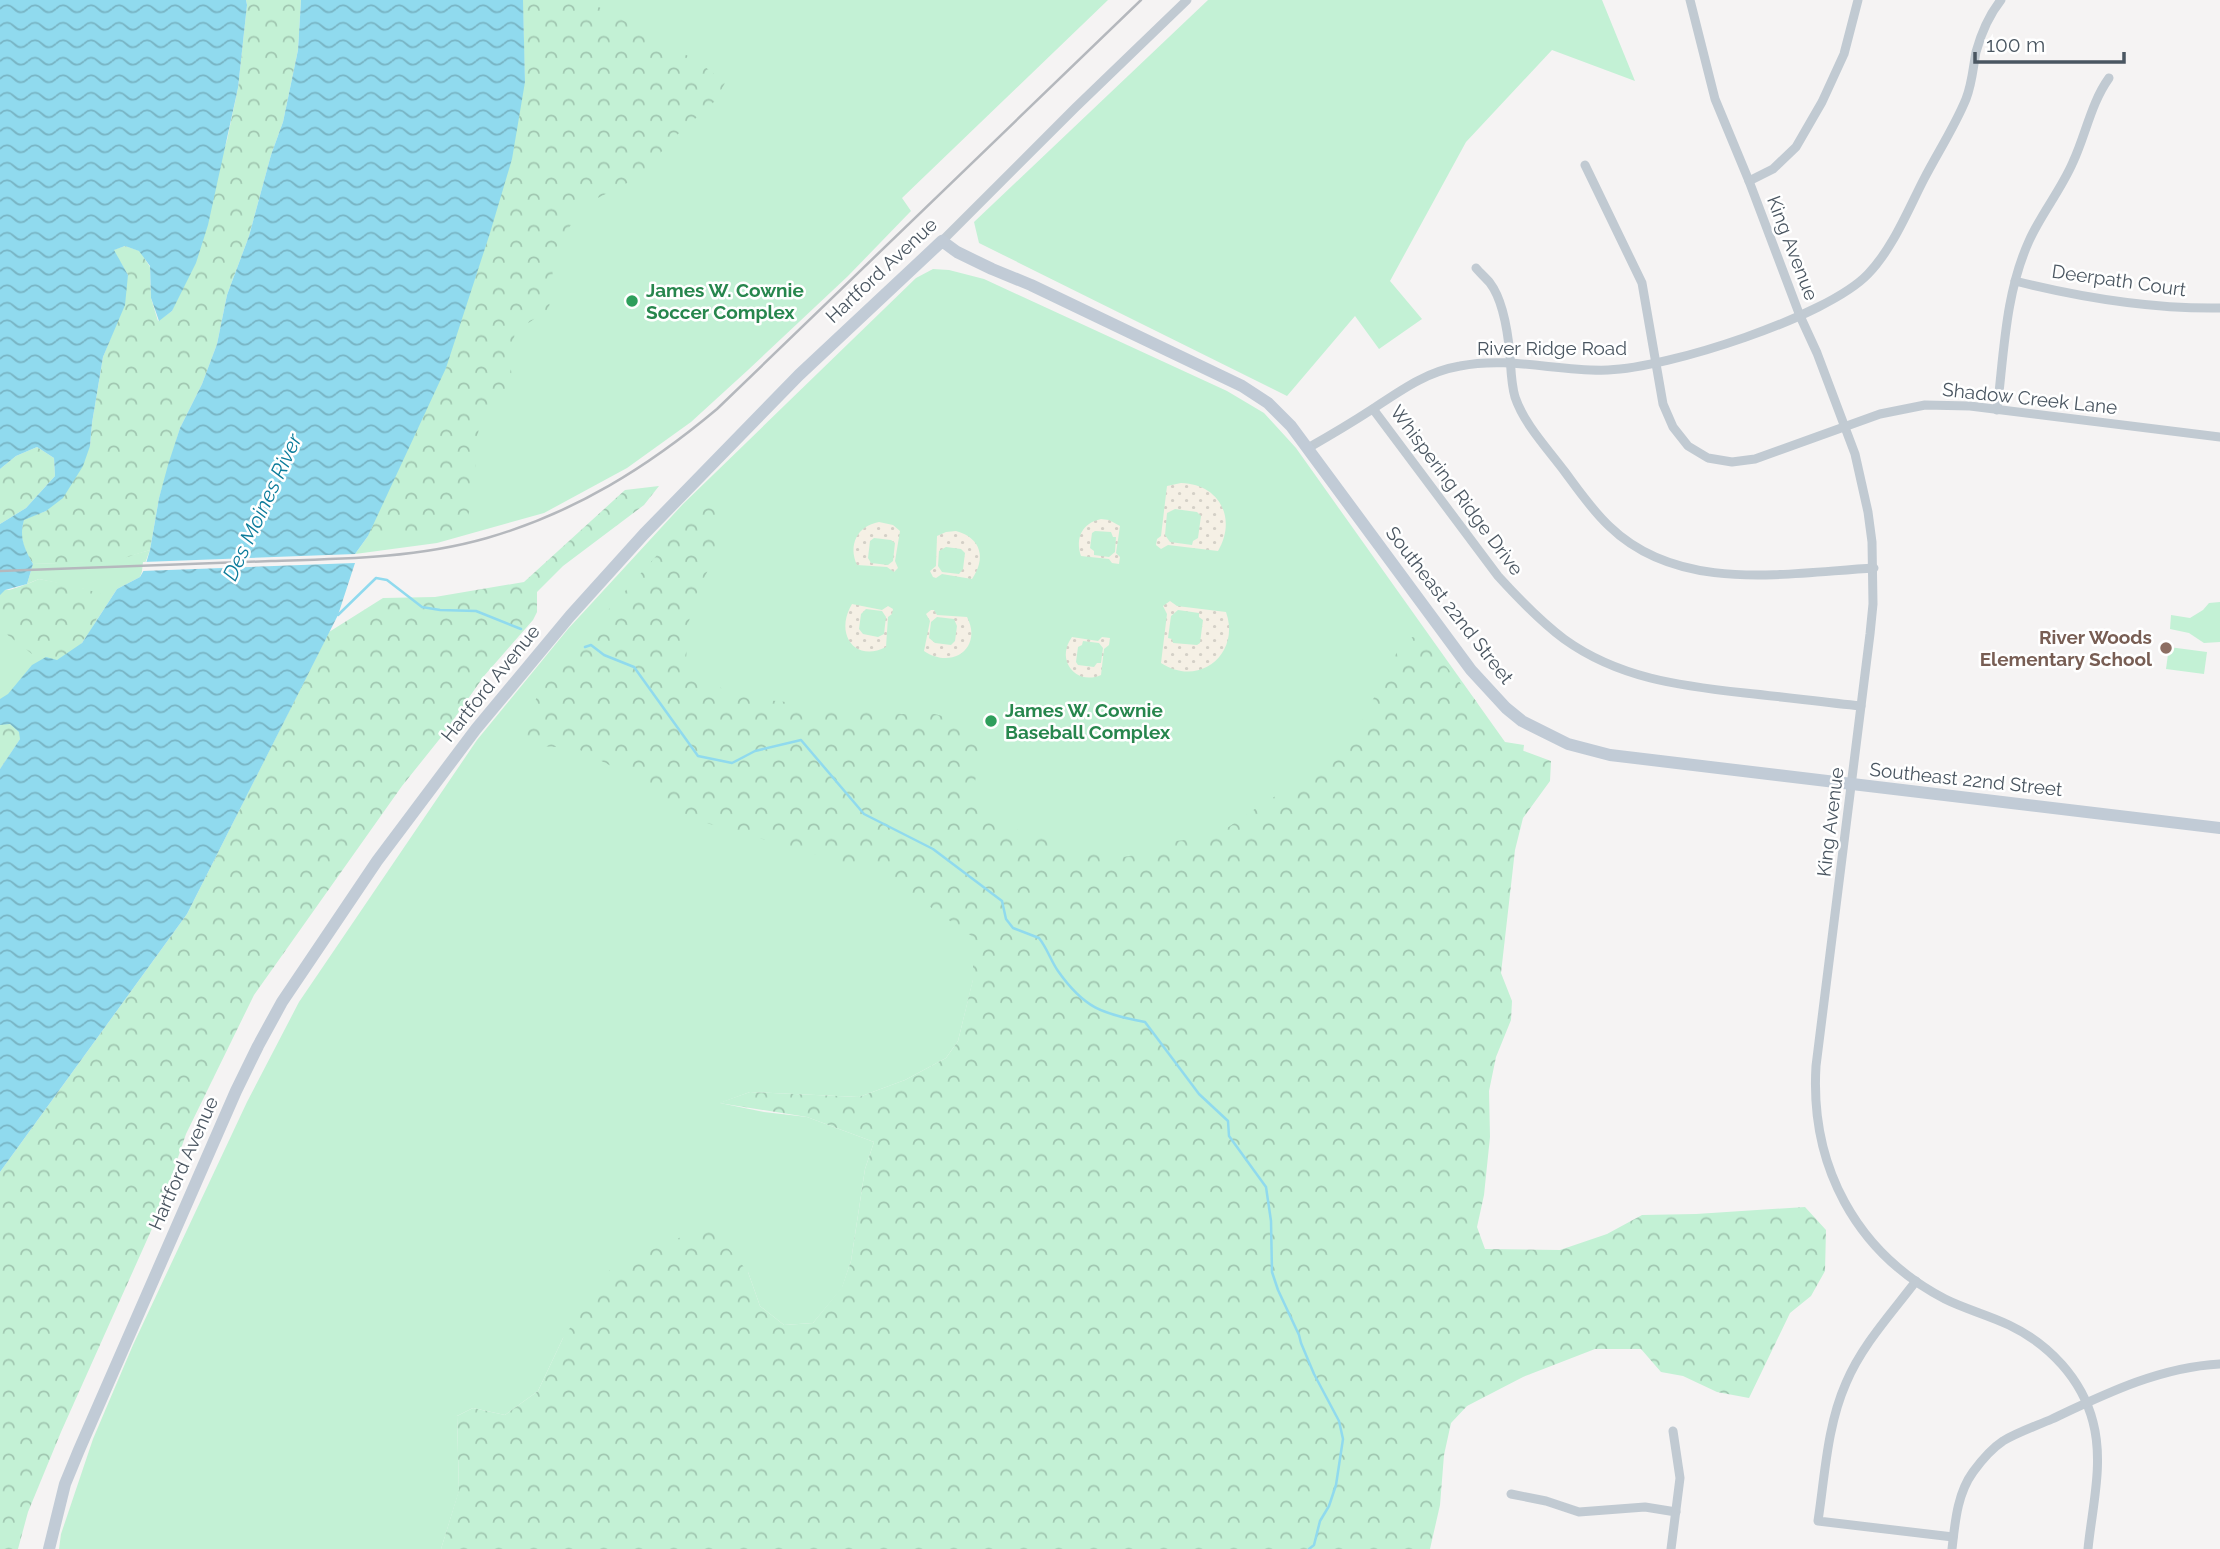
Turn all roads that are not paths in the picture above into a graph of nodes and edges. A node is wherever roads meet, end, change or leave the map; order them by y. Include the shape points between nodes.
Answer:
1 (1187, 0) edge
2 (1690, 0) edge
3 (1858, 0) edge
4 (2001, 0) edge
5 (2109, 78) dead end
6 (1586, 165) dead end
7 (1749, 181) junction
8 (942, 241) junction
9 (1476, 268) dead end
10 (2015, 281) junction
11 (2220, 308) edge
12 (1800, 316) junction
13 (1510, 362) junction
14 (1656, 363) junction
15 (1373, 409) junction
16 (1997, 410) junction
17 (1846, 426) junction
18 (2220, 437) edge
19 (1308, 449) junction
20 (1874, 568) junction
21 (1861, 706) junction
22 (1852, 785) junction
23 (2220, 828) edge
24 (1916, 1281) junction
25 (2220, 1364) edge
26 (2087, 1402) junction
27 (1673, 1431) dead end
28 (1511, 1493) dead end
29 (1676, 1512) junction
30 (1953, 1537) junction
31 (49, 1549) edge
32 (1671, 1549) edge
33 (1952, 1549) edge
34 (2088, 1549) edge

1 - 8 street, Hartford Avenue
2 - 7 street, King Avenue via 1715,99
3 - 7 street via 1844,54 1796,147 1773,169
4 - 12 street, River Ridge Road via 1981,36 1963,104 1880,260 1853,288
5 - 10 street via 2067,176 2028,242
6 - 14 street, Shadow Creek Lane via 1643,283
7 - 12 street, King Avenue
8 - 19 street, Southeast 22nd Street via 1242,386 1279,412
8 - 31 street, Hartford Avenue via 799,375 570,616 477,729 342,910 282,1002 236,1091 65,1484
9 - 13 street via 1492,285 1505,320
10 - 11 street, Deerpath Court via 2070,294
10 - 16 street
12 - 14 street, River Ridge Road
12 - 17 street, King Avenue
13 - 14 street, River Ridge Road via 1608,370
13 - 15 street, River Ridge Road via 1434,372
13 - 20 street via 1516,397 1537,434 1601,518 1638,548 1673,565 1725,575
14 - 17 street, Shadow Creek Lane via 1673,427 1688,446 1708,458 1755,459
15 - 19 street, River Ridge Road
15 - 21 street, Whispering Ridge Drive via 1498,576 1564,639 1636,675 1678,685
16 - 17 street, Shadow Creek Lane via 1925,405
16 - 18 street, Shadow Creek Lane
17 - 20 street, King Avenue via 1863,482
19 - 22 street, Southeast 22nd Street via 1471,670 1522,721 1567,744 1610,755
20 - 21 street, King Avenue
21 - 22 street, King Avenue
22 - 23 street, Southeast 22nd Street
22 - 24 street, King Avenue via 1816,1066 1816,1113 1825,1159 1844,1202 1877,1246
24 - 26 street, King Avenue via 2037,1342 2062,1364
24 - 30 street via 1868,1344 1845,1384 1831,1427 1818,1521
25 - 26 street via 2183,1368
26 - 30 street via 2003,1441 1985,1456 1961,1495
26 - 34 street, King Avenue via 2098,1464
27 - 29 street via 1681,1478
28 - 29 street via 1579,1512 1645,1507
29 - 32 street
30 - 33 street

